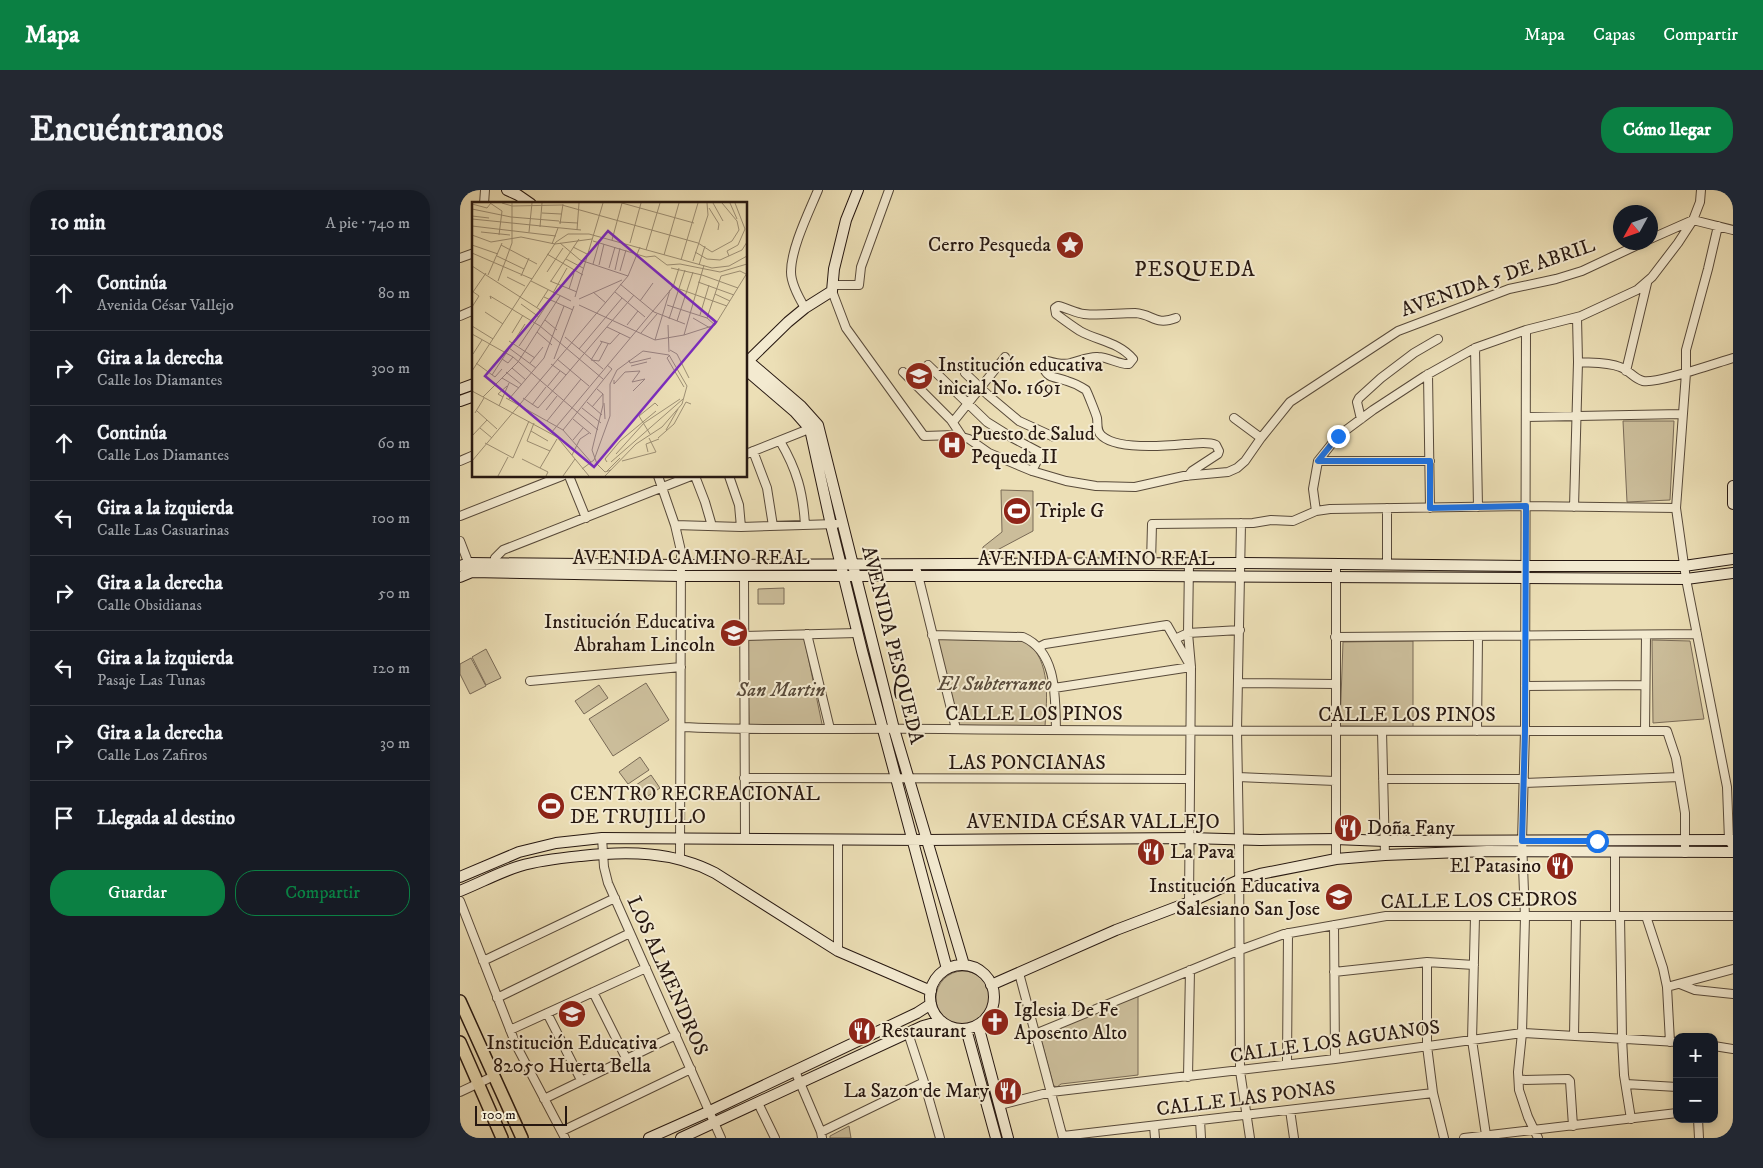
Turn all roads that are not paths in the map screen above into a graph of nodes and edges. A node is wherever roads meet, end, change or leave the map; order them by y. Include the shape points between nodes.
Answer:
1 (507, 190) edge
2 (818, 190) edge
3 (858, 190) edge
4 (889, 190) edge
5 (1701, 190) edge
6 (517, 199) edge
7 (1693, 220) junction
8 (1718, 226) junction
9 (1733, 230) edge
10 (1658, 235) edge
11 (1626, 250) edge
12 (472, 254) edge
13 (460, 258) edge
14 (1647, 282) junction
15 (832, 288) junction
16 (805, 308) junction
17 (472, 311) edge
18 (460, 316) edge
19 (1577, 317) junction
20 (1176, 318) dead end
21 (1526, 330) junction
22 (1438, 339) dead end
23 (1475, 348) junction
24 (1005, 357) dead end
25 (1733, 358) edge
26 (748, 362) edge
27 (1578, 362) junction
28 (748, 364) edge
29 (928, 365) dead end
30 (1626, 371) junction
31 (903, 372) dead end
32 (1686, 372) junction
33 (965, 373) dead end
34 (1428, 374) junction
35 (472, 385) edge
36 (981, 388) junction
37 (460, 389) edge
38 (472, 397) edge
39 (460, 401) edge
40 (968, 405) junction
41 (1682, 414) junction
42 (1577, 416) junction
43 (1526, 417) junction
44 (1234, 418) dead end
45 (1361, 419) junction
46 (953, 422) junction
47 (814, 427) junction
48 (1054, 437) dead end
49 (963, 438) junction
50 (1261, 438) junction
51 (780, 441) junction
52 (748, 452) edge
53 (472, 456) edge
54 (460, 461) edge
55 (1318, 461) junction
56 (1430, 461) junction
57 (1032, 471) junction
58 (1188, 476) junction
59 (557, 478) edge
60 (571, 478) edge
61 (659, 478) edge
62 (685, 478) edge
63 (696, 478) edge
64 (730, 478) edge
65 (1733, 486) edge
66 (662, 487) junction
67 (1733, 504) edge
68 (1526, 506) junction
69 (1478, 507) junction
70 (1574, 507) junction
71 (1387, 508) junction
72 (1430, 508) junction
73 (1676, 508) junction
74 (1316, 511) junction
75 (460, 516) edge
76 (586, 518) junction
77 (1242, 523) junction
78 (844, 524) junction
79 (805, 525) junction
80 (830, 525) junction
81 (676, 526) junction
82 (712, 526) junction
83 (773, 526) junction
84 (741, 527) junction
85 (460, 541) edge
86 (1733, 559) edge
87 (1151, 563) junction
88 (1189, 563) junction
89 (1241, 563) junction
90 (494, 564) junction
91 (840, 564) junction
92 (854, 564) junction
93 (916, 564) junction
94 (680, 565) junction
95 (1336, 565) junction
96 (1387, 565) junction
97 (1525, 566) junction
98 (1684, 566) junction
99 (467, 567) edge
100 (1733, 574) edge
101 (680, 576) junction
102 (744, 576) junction
103 (844, 576) junction
104 (857, 576) junction
105 (918, 576) junction
106 (1190, 576) junction
107 (460, 577) edge
108 (1240, 577) junction
109 (1336, 577) junction
110 (1525, 578) junction
111 (1686, 578) junction
112 (1240, 630) junction
113 (857, 633) junction
114 (807, 634) junction
115 (1188, 634) junction
116 (1646, 634) junction
117 (1697, 634) junction
118 (932, 635) junction
119 (744, 636) junction
120 (1525, 636) junction
121 (1335, 637) junction
122 (1478, 637) junction
123 (1175, 639) junction
124 (1039, 647) junction
125 (875, 648) junction
126 (862, 651) junction
127 (681, 667) junction
128 (1191, 667) junction
129 (530, 681) dead end
130 (1238, 683) junction
131 (1335, 684) junction
132 (1645, 685) junction
133 (1525, 686) junction
134 (1054, 688) junction
135 (681, 727) junction
136 (882, 728) junction
137 (830, 729) junction
138 (894, 729) junction
139 (743, 730) junction
140 (956, 730) junction
141 (1056, 730) junction
142 (1190, 730) junction
143 (1237, 730) junction
144 (1477, 731) junction
145 (1525, 731) junction
146 (1644, 731) junction
147 (1335, 732) junction
148 (1382, 732) junction
149 (1679, 777) junction
150 (744, 778) junction
151 (1238, 778) junction
152 (1383, 778) junction
153 (896, 779) junction
154 (909, 779) junction
155 (1190, 779) junction
156 (1335, 781) junction
157 (1524, 781) junction
158 (602, 838) junction
159 (680, 838) junction
160 (745, 838) junction
161 (1189, 838) junction
162 (838, 839) junction
163 (1335, 839) junction
164 (914, 840) junction
165 (926, 840) junction
166 (1239, 840) junction
167 (1385, 841) junction
168 (1597, 841) junction
169 (1644, 841) junction
170 (1684, 841) junction
171 (1732, 842) edge
172 (556, 843) junction
173 (1522, 846) junction
174 (1597, 852) junction
175 (1644, 852) junction
176 (1733, 852) edge
177 (603, 853) junction
178 (1615, 853) junction
179 (1685, 853) junction
180 (1385, 855) junction
181 (559, 858) junction
182 (680, 859) junction
183 (1336, 859) junction
184 (460, 877) edge
185 (1239, 880) junction
186 (460, 891) edge
187 (615, 898) junction
188 (460, 901) edge
189 (1189, 903) junction
190 (1475, 916) junction
191 (1618, 916) junction
192 (1646, 916) junction
193 (1733, 916) edge
194 (1525, 917) junction
195 (1576, 917) junction
196 (1334, 925) junction
197 (630, 933) junction
198 (1288, 934) junction
199 (1240, 950) junction
200 (838, 951) junction
201 (483, 961) junction
202 (1427, 962) junction
203 (1474, 964) junction
204 (964, 965) junction
205 (646, 968) junction
206 (947, 969) junction
207 (1733, 969) edge
208 (1190, 970) junction
209 (1334, 972) junction
210 (1019, 973) junction
211 (1680, 984) junction
212 (991, 985) junction
213 (1667, 987) junction
214 (931, 991) junction
215 (593, 992) junction
216 (1733, 994) edge
217 (497, 998) junction
218 (460, 1001) edge
219 (931, 1004) junction
220 (546, 1013) junction
221 (941, 1021) junction
222 (978, 1025) junction
223 (966, 1029) junction
224 (510, 1030) junction
225 (908, 1033) junction
226 (1522, 1033) junction
227 (1035, 1034) junction
228 (676, 1035) junction
229 (1574, 1036) junction
230 (1622, 1038) junction
231 (1472, 1040) junction
232 (460, 1042) edge
233 (1673, 1042) edge
234 (1427, 1046) junction
235 (1718, 1047) edge
236 (1733, 1049) edge
237 (626, 1058) junction
238 (1335, 1059) junction
239 (1287, 1064) junction
240 (691, 1069) junction
241 (795, 1070) junction
242 (1240, 1071) junction
243 (494, 1076) junction
244 (1188, 1077) junction
245 (581, 1080) junction
246 (1519, 1080) junction
247 (924, 1082) junction
248 (478, 1083) junction
249 (801, 1083) junction
250 (1626, 1084) junction
251 (1673, 1087) edge
252 (460, 1092) edge
253 (1051, 1092) junction
254 (1433, 1093) junction
255 (544, 1099) junction
256 (758, 1103) junction
257 (1000, 1105) junction
258 (1290, 1110) junction
259 (710, 1111) junction
260 (1673, 1114) edge
261 (1246, 1115) junction
262 (1631, 1119) junction
263 (1200, 1120) junction
264 (715, 1123) junction
265 (1698, 1123) edge
266 (1154, 1126) junction
267 (1573, 1126) junction
268 (668, 1134) edge
269 (1537, 1134) edge
270 (563, 1135) edge
271 (822, 1135) edge
272 (1486, 1136) junction
273 (1063, 1137) edge
274 (502, 1138) edge
275 (522, 1138) edge
276 (649, 1138) edge
277 (681, 1138) edge
278 (721, 1138) edge
279 (774, 1138) edge
280 (940, 1138) edge
281 (996, 1138) edge
282 (1008, 1138) edge
283 (1155, 1138) edge
284 (1201, 1138) edge
285 (1250, 1138) edge
286 (1294, 1138) edge
287 (1444, 1138) edge
288 (1464, 1138) edge
289 (1699, 1138) edge

1 - 6 main road
2 - 16 street via 794,252 791,273
3 - 15 main road, AVENIDA 5 DE ABRIL via 844,228
4 - 15 street via 861,267 860,285
5 - 7 street
7 - 8 street
7 - 10 street
7 - 14 street
8 - 9 street
8 - 32 street via 1686,350
11 - 50 street, AVENIDA 5 DE ABRIL via 1582,270 1508,290 1398,331 1290,402
12 - 13 street
14 - 19 street via 1637,290
14 - 30 street
15 - 16 main road
15 - 49 street, AVENIDA 5 DE ABRIL via 846,328 924,436 955,435
16 - 26 main road
17 - 18 street
19 - 21 street
19 - 27 street
20 - 58 street via 1157,320 1138,313 1082,314 1058,306 1056,314 1081,331 1115,345 1133,359 1124,364 1097,356 1070,364 1048,362 1044,368 1049,376 1086,390 1097,416 1097,430 1112,441 1165,446 1216,445 1218,454
21 - 23 street
21 - 43 street
22 - 45 street via 1414,353 1359,398
23 - 34 street
23 - 69 street
24 - 36 street
25 - 32 street
27 - 30 street via 1615,365
27 - 42 street
28 - 47 main road, AVENIDA PESQUEDA via 801,406
29 - 40 street
30 - 32 street via 1645,382
31 - 46 street
32 - 41 street
33 - 36 street
34 - 45 street
34 - 56 street
35 - 37 main road
36 - 40 street
36 - 48 street via 1019,421
38 - 39 main road
40 - 46 street
40 - 57 street via 1011,438 1041,453
41 - 42 street
41 - 73 street
42 - 43 street
42 - 70 street
43 - 68 street
44 - 50 street
45 - 55 street via 1338,436
46 - 49 street
47 - 51 street
47 - 78 main road, AVENIDA PESQUEDA
47 - 80 main road, AVENIDA PESQUEDA
49 - 57 street, AVENIDA 5 DE ABRIL
50 - 58 street, AVENIDA 5 DE ABRIL via 1237,468
51 - 52 street
51 - 79 street via 799,481
52 - 83 street via 767,488
53 - 54 street
55 - 56 street
55 - 74 street via 1312,489
56 - 72 street
57 - 58 street, AVENIDA 5 DE ABRIL via 1096,486 1135,487
59 - 75 street
60 - 76 street
61 - 66 street
62 - 66 street
63 - 82 street
64 - 84 street via 739,505
65 - 67 main road
66 - 76 street
66 - 81 street
68 - 69 street
68 - 70 street
68 - 97 street
69 - 72 street
70 - 73 street
71 - 72 street
71 - 74 street
71 - 96 street
73 - 98 street
74 - 77 street via 1293,521
76 - 90 street via 503,550
77 - 87 street via 1152,524
77 - 89 street
78 - 80 street
78 - 92 main road, AVENIDA PESQUEDA
79 - 80 street
79 - 83 street
80 - 91 main road, AVENIDA PESQUEDA
81 - 82 street
81 - 94 street
82 - 84 street
83 - 84 street
85 - 99 street
86 - 98 main road, AVENIDA CAMINO REAL
87 - 88 main road, AVENIDA CAMINO REAL
87 - 93 main road, AVENIDA CAMINO REAL
88 - 89 main road, AVENIDA CAMINO REAL
88 - 106 street
89 - 95 main road, AVENIDA CAMINO REAL
89 - 108 street
90 - 94 main road, AVENIDA CAMINO REAL
90 - 99 main road, AVENIDA CAMINO REAL
91 - 92 main road, AVENIDA CAMINO REAL
91 - 94 main road, AVENIDA CAMINO REAL
91 - 103 main road, AVENIDA PESQUEDA
92 - 93 main road, AVENIDA CAMINO REAL
92 - 104 main road, AVENIDA PESQUEDA
93 - 105 street
94 - 101 street
95 - 96 main road, AVENIDA CAMINO REAL
95 - 109 street
96 - 97 main road, AVENIDA CAMINO REAL
97 - 98 main road, AVENIDA CAMINO REAL
97 - 110 street
98 - 111 street
99 - 101 main road, AVENIDA CAMINO REAL
99 - 107 main road, AVENIDA CAMINO REAL
100 - 111 main road, AVENIDA CAMINO REAL
101 - 102 main road, AVENIDA CAMINO REAL
101 - 127 street
102 - 103 main road, AVENIDA CAMINO REAL
102 - 119 street
103 - 104 main road, AVENIDA CAMINO REAL
103 - 113 main road, AVENIDA PESQUEDA
104 - 105 main road, AVENIDA CAMINO REAL
104 - 125 main road, AVENIDA PESQUEDA
105 - 106 main road, AVENIDA CAMINO REAL
105 - 118 street
106 - 108 main road, AVENIDA CAMINO REAL
106 - 115 street
108 - 109 main road, AVENIDA CAMINO REAL
108 - 112 street
109 - 110 main road, AVENIDA CAMINO REAL
109 - 121 street
110 - 111 main road, AVENIDA CAMINO REAL
110 - 120 street
111 - 117 street
112 - 115 street
112 - 130 street
113 - 114 street
113 - 126 main road, AVENIDA PESQUEDA
114 - 119 street
114 - 137 street
115 - 123 street
115 - 128 street
116 - 117 street
116 - 120 street
116 - 132 street
117 - 171 street via 1727,787
118 - 124 street via 1024,636
118 - 140 street
119 - 139 street
120 - 122 street
120 - 133 street
121 - 122 street
121 - 131 street
122 - 144 street
123 - 124 street via 1167,625
123 - 128 street
124 - 134 street via 1050,669
125 - 126 main road
125 - 138 main road, AVENIDA PESQUEDA
126 - 136 main road, AVENIDA PESQUEDA
127 - 129 street
127 - 135 street
128 - 134 street
128 - 142 street
130 - 131 street
130 - 143 street
131 - 147 street
132 - 133 street
132 - 146 street
133 - 145 street
134 - 141 street
135 - 139 street, CALLE LOS PINOS
135 - 159 street
136 - 137 street, CALLE LOS PINOS
136 - 138 street, CALLE LOS PINOS
136 - 153 main road, AVENIDA PESQUEDA
137 - 139 street, CALLE LOS PINOS
138 - 140 street, CALLE LOS PINOS
138 - 154 main road, AVENIDA PESQUEDA
139 - 150 street
140 - 141 street, CALLE LOS PINOS
141 - 142 street, CALLE LOS PINOS
142 - 143 street, CALLE LOS PINOS
142 - 155 street
143 - 147 street, CALLE LOS PINOS
143 - 151 street
144 - 145 street, CALLE LOS PINOS
144 - 148 street, CALLE LOS PINOS
145 - 146 street, CALLE LOS PINOS
145 - 157 street
146 - 149 street, CALLE LOS PINOS via 1667,731
147 - 148 street, CALLE LOS PINOS
147 - 156 street
148 - 152 street
149 - 157 street
149 - 170 street via 1685,813
150 - 153 street, LAS PONCIANAS
150 - 160 street
151 - 156 street
151 - 166 street
152 - 157 street
152 - 167 street
153 - 154 street, LAS PONCIANAS
153 - 164 main road, AVENIDA PESQUEDA
154 - 155 street, LAS PONCIANAS
154 - 165 main road, AVENIDA PESQUEDA
155 - 161 street
156 - 163 street
157 - 173 street
158 - 159 main road, AVENIDA CÉSAR VALLEJO
158 - 172 main road, AVENIDA CÉSAR VALLEJO
158 - 177 street, LOS ALMENDROS
159 - 160 main road, AVENIDA CÉSAR VALLEJO
159 - 182 street
160 - 162 main road, AVENIDA CÉSAR VALLEJO
161 - 165 main road, AVENIDA CÉSAR VALLEJO
161 - 166 main road, AVENIDA CÉSAR VALLEJO
161 - 189 street
162 - 164 main road, AVENIDA CÉSAR VALLEJO
162 - 200 street
163 - 166 main road, AVENIDA CÉSAR VALLEJO
163 - 167 main road, AVENIDA CÉSAR VALLEJO
163 - 183 street
164 - 165 main road, AVENIDA CÉSAR VALLEJO
164 - 206 main road, AVENIDA PESQUEDA
165 - 204 main road, AVENIDA PESQUEDA
166 - 185 street
167 - 173 main road, AVENIDA CÉSAR VALLEJO
167 - 180 street
168 - 169 main road, AVENIDA CÉSAR VALLEJO
168 - 173 main road, AVENIDA CÉSAR VALLEJO
168 - 174 main road
169 - 170 main road, AVENIDA CÉSAR VALLEJO
169 - 175 main road
170 - 171 main road, AVENIDA CÉSAR VALLEJO
170 - 179 street
172 - 181 main road
172 - 184 main road, AVENIDA CÉSAR VALLEJO via 519,852
173 - 174 main road, AVENIDA CÉSAR VALLEJO
173 - 180 main road, AVENIDA CÉSAR VALLEJO
173 - 194 street
174 - 178 main road, AVENIDA CÉSAR VALLEJO
175 - 178 main road, AVENIDA CÉSAR VALLEJO
175 - 179 main road, AVENIDA CÉSAR VALLEJO
176 - 179 main road, AVENIDA CÉSAR VALLEJO
177 - 181 main road
177 - 182 main road via 656,854
177 - 187 street, LOS ALMENDROS via 608,883
178 - 191 street
180 - 183 main road, AVENIDA CÉSAR VALLEJO
181 - 186 main road via 520,866
182 - 200 main road via 715,873
183 - 185 main road, AVENIDA CÉSAR VALLEJO
185 - 189 main road, AVENIDA CÉSAR VALLEJO
185 - 199 street
187 - 197 street, LOS ALMENDROS
187 - 201 street
188 - 201 street
189 - 210 main road, AVENIDA CÉSAR VALLEJO via 1116,930
190 - 194 street, CALLE LOS CEDROS
190 - 196 street, CALLE LOS CEDROS via 1386,916
190 - 203 street
191 - 192 street, CALLE LOS CEDROS
191 - 195 street, CALLE LOS CEDROS
191 - 230 street
192 - 193 street, CALLE LOS CEDROS
192 - 213 street
194 - 195 street, CALLE LOS CEDROS
194 - 226 street
195 - 229 street
196 - 198 street, CALLE LOS CEDROS
196 - 209 street
197 - 205 street, LOS ALMENDROS
197 - 217 street
198 - 199 street, CALLE LOS CEDROS
198 - 239 street
199 - 208 street, CALLE LOS CEDROS
199 - 242 street
200 - 214 main road
201 - 217 street
202 - 203 street
202 - 209 street
202 - 234 street
203 - 231 street
204 - 206 main road
204 - 212 main road via 983,973
205 - 215 street
205 - 228 street, LOS ALMENDROS
206 - 214 main road via 934,982
207 - 211 street
208 - 227 street, CALLE LOS CEDROS
208 - 244 street
209 - 238 street
210 - 212 main road, AVENIDA CÉSAR VALLEJO
210 - 227 street
211 - 213 street
211 - 216 street via 1695,990
212 - 222 main road via 994,1003 991,1012
213 - 233 street
214 - 219 main road
215 - 220 street
215 - 237 street
217 - 224 street
218 - 243 main road
219 - 221 main road
219 - 241 main road
220 - 224 street
220 - 245 street
221 - 223 main road via 953,1028
221 - 225 main road
222 - 223 main road
222 - 257 main road
223 - 281 main road
224 - 255 street
225 - 247 street
225 - 249 main road
226 - 229 street, CALLE LOS AGUANOS
226 - 231 street, CALLE LOS AGUANOS
226 - 246 street
227 - 253 street
228 - 237 street
228 - 240 street, LOS ALMENDROS
229 - 230 street, CALLE LOS AGUANOS
230 - 233 street, CALLE LOS AGUANOS
230 - 250 street
231 - 234 street, CALLE LOS AGUANOS
231 - 272 street
232 - 248 main road
234 - 238 street, CALLE LOS AGUANOS
234 - 254 street
235 - 236 street
237 - 245 street
238 - 239 street, CALLE LOS AGUANOS
239 - 242 street, CALLE LOS AGUANOS
240 - 259 street, LOS ALMENDROS
240 - 270 street
241 - 249 street
241 - 259 main road
242 - 244 street, CALLE LOS AGUANOS
242 - 261 street
243 - 248 street
243 - 275 main road
244 - 253 street, CALLE LOS AGUANOS
245 - 255 street
246 - 267 street via 1568,1079
246 - 269 street via 1519,1090
247 - 271 street
247 - 280 street
248 - 252 street
248 - 274 main road
249 - 256 main road
249 - 271 street
250 - 251 street
250 - 262 street
253 - 257 street, CALLE LOS AGUANOS
253 - 273 street
254 - 258 street, CALLE LAS PONAS
254 - 287 street
255 - 270 street
256 - 264 main road
256 - 279 street
257 - 282 main road
258 - 261 street, CALLE LAS PONAS
258 - 286 street
259 - 264 street, LOS ALMENDROS
259 - 268 main road
260 - 262 street
261 - 263 street, CALLE LAS PONAS
261 - 285 street
262 - 267 street
263 - 266 street, CALLE LAS PONAS
263 - 284 street
264 - 277 main road
264 - 278 street, LOS ALMENDROS
265 - 289 street
266 - 273 street, CALLE LAS PONAS
266 - 283 street
267 - 269 street
268 - 276 main road
269 - 272 street
272 - 288 street

